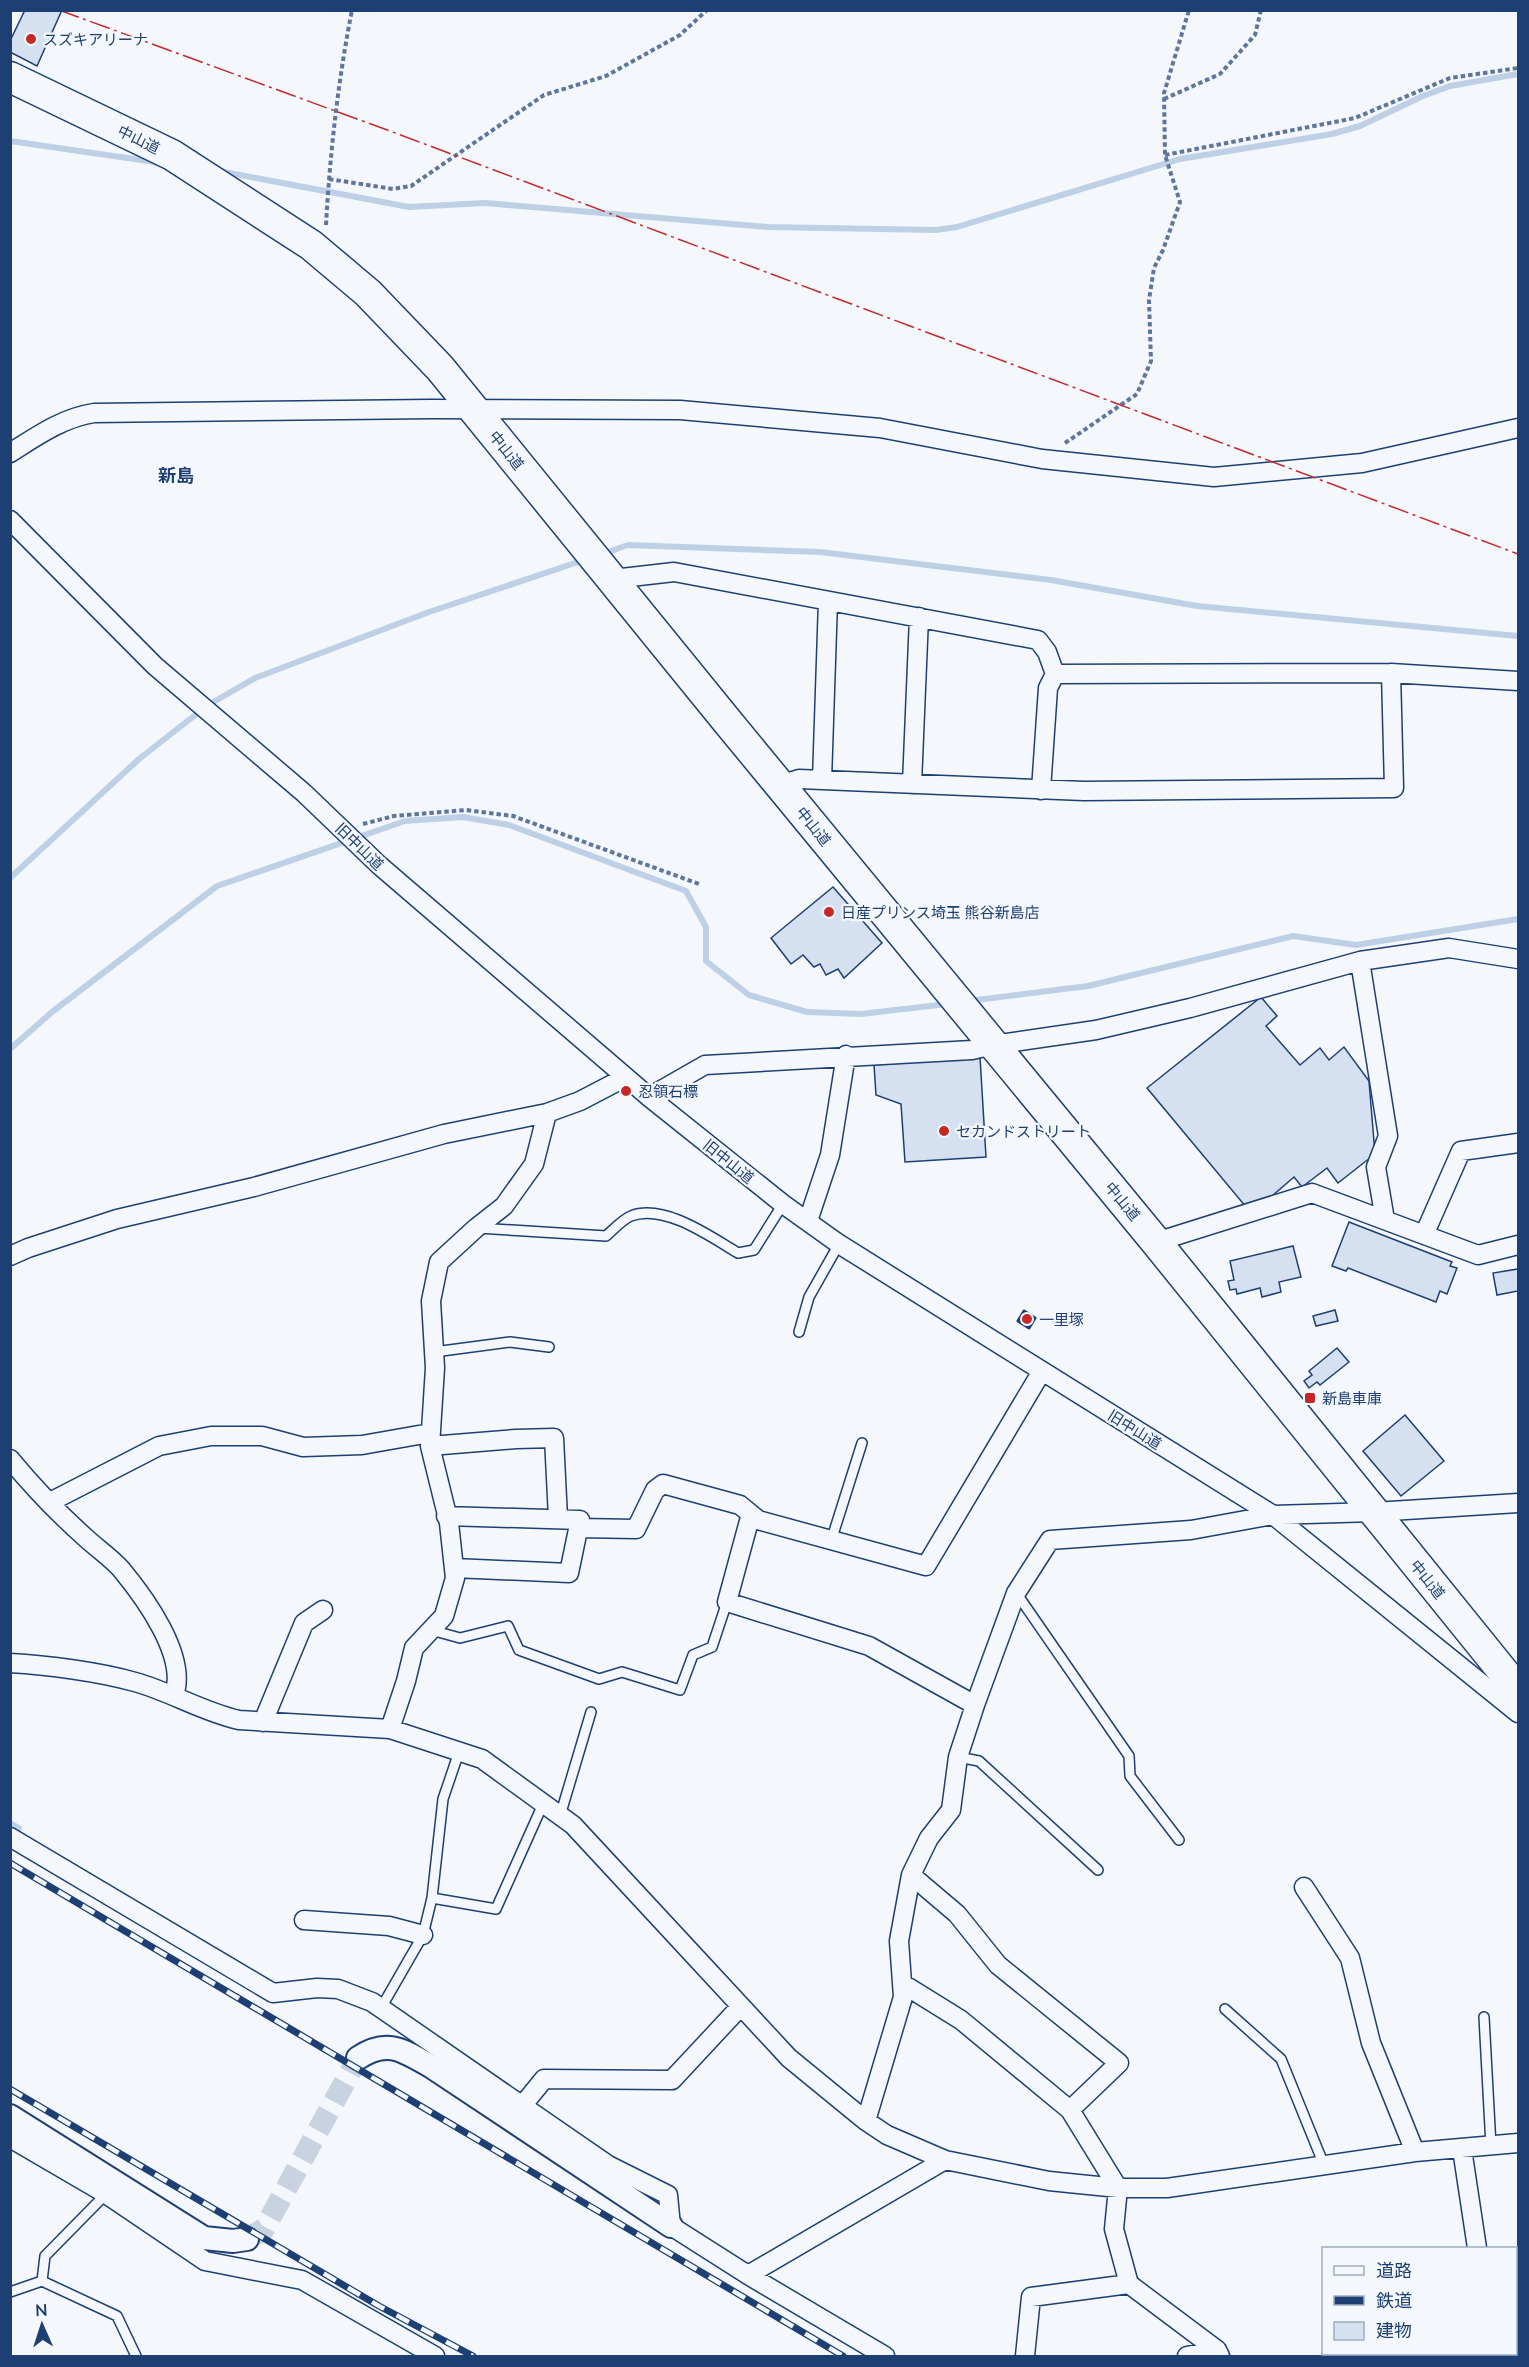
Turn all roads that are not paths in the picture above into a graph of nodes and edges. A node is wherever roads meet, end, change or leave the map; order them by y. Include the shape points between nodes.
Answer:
1 (10, 77) edge
2 (474, 409) junction
3 (1518, 428) edge
4 (10, 453) edge
5 (10, 520) edge
6 (600, 564) junction
7 (828, 601) junction
8 (919, 617) junction
9 (1391, 673) junction
10 (1055, 674) junction
11 (1518, 681) edge
12 (822, 780) junction
13 (912, 784) junction
14 (779, 785) junction
15 (1041, 790) junction
16 (1518, 959) edge
17 (1360, 961) junction
18 (993, 1045) junction
19 (846, 1055) junction
20 (626, 1077) junction
21 (650, 1097) junction
22 (547, 1113) junction
23 (1518, 1143) edge
24 (783, 1204) junction
25 (808, 1221) junction
26 (1385, 1221) junction
27 (476, 1227) junction
28 (1424, 1235) junction
29 (1156, 1242) junction
30 (839, 1244) junction
31 (1518, 1245) edge
32 (10, 1256) edge
33 (799, 1332) dead end
34 (549, 1347) dead end
35 (434, 1352) junction
36 (1042, 1371) junction
37 (430, 1440) junction
38 (862, 1443) dead end
39 (10, 1459) edge
40 (50, 1502) junction
41 (1518, 1503) edge
42 (1374, 1512) junction
43 (1273, 1515) junction
44 (446, 1516) junction
45 (558, 1518) junction
46 (758, 1520) junction
47 (579, 1528) junction
48 (831, 1541) junction
49 (454, 1568) junction
50 (1016, 1593) junction
51 (727, 1602) junction
52 (323, 1610) dead end
53 (430, 1630) junction
54 (10, 1663) edge
55 (1518, 1690) edge
56 (174, 1695) junction
57 (975, 1705) junction
58 (591, 1712) dead end
59 (1518, 1713) edge
60 (263, 1722) junction
61 (390, 1729) junction
62 (459, 1752) junction
63 (958, 1757) junction
64 (543, 1804) junction
65 (560, 1816) junction
66 (10, 1837) edge
67 (1179, 1840) dead end
68 (1098, 1870) dead end
69 (911, 1875) junction
70 (1304, 1887) dead end
71 (432, 1898) junction
72 (304, 1920) dead end
73 (423, 1935) junction
74 (903, 1984) junction
75 (741, 2006) junction
76 (381, 2008) junction
77 (1226, 2009) dead end
78 (1484, 2017) dead end
79 (358, 2058) tunnel mouth
80 (522, 2106) junction
81 (1070, 2109) junction
82 (10, 2116) edge
83 (866, 2121) junction
84 (10, 2138) edge
85 (1518, 2143) edge
86 (1491, 2146) junction
87 (1462, 2149) junction
88 (1415, 2152) junction
89 (945, 2160) junction
90 (1324, 2165) junction
91 (1118, 2188) junction
92 (106, 2194) junction
93 (671, 2226) junction
94 (247, 2239) tunnel mouth
95 (1477, 2247) edge
96 (748, 2275) junction
97 (42, 2281) junction
98 (1129, 2284) junction
99 (10, 2292) edge
100 (1219, 2353) edge
101 (136, 2356) edge
102 (435, 2356) edge
103 (885, 2356) edge
104 (1025, 2356) edge
105 (1187, 2356) edge

1 - 2 highway, 中山道 via 172,155 311,245 409,334
2 - 3 street via 680,410 880,428 1042,459 1214,477 1362,463
2 - 4 street via 94,413 72,417
2 - 6 highway, 中山道
5 - 20 street, 旧中山道 via 155,666
6 - 7 street via 674,572
6 - 14 highway, 中山道
7 - 8 street
7 - 12 street
8 - 10 street via 1038,640
8 - 13 street
9 - 10 street
9 - 11 street
9 - 15 street via 1394,788
10 - 15 street via 1048,688
12 - 13 street
12 - 14 street via 799,779
13 - 15 street
14 - 18 highway, 中山道
16 - 17 street via 1449,948
17 - 18 street via 1096,1030
17 - 26 street via 1388,1136 1376,1167
18 - 19 street via 972,1050
18 - 29 highway, 中山道
19 - 21 street via 705,1065
19 - 25 street via 830,1155
20 - 21 street, 旧中山道
20 - 22 street
21 - 24 street, 旧中山道
22 - 27 street via 534,1164 504,1206
22 - 32 street via 444,1134 254,1187 117,1219
23 - 28 street via 1461,1151
24 - 25 street, 旧中山道
24 - 27 lane via 754,1250 738,1253 659,1213 631,1216 606,1236
25 - 30 street, 旧中山道
26 - 28 street
26 - 29 street via 1312,1193
27 - 35 street via 439,1262 431,1301
28 - 31 street via 1478,1255
29 - 42 highway, 中山道
30 - 33 lane via 809,1297
30 - 36 street, 旧中山道
34 - 35 lane via 510,1342
35 - 37 street
36 - 43 street, 旧中山道
36 - 48 street via 926,1566
37 - 40 street via 303,1447 262,1436 211,1436 159,1446
37 - 44 street
37 - 45 street via 554,1437
38 - 48 lane
39 - 40 street
40 - 56 street via 119,1567 140,1593 167,1640 177,1670
41 - 42 street
42 - 43 street
42 - 55 highway, 中山道
43 - 50 street via 1191,1530 1050,1540
43 - 59 street, 旧中山道
44 - 45 street
44 - 49 street
45 - 47 street via 580,1520
46 - 47 street via 740,1505 663,1484 655,1490 636,1529
46 - 48 street
46 - 51 street via 749,1521
47 - 49 street via 569,1573
49 - 53 street via 455,1578 444,1616
50 - 57 street
50 - 67 lane via 1129,1756 1130,1776
51 - 53 lane via 712,1647 693,1655 680,1690 622,1672 599,1679 519,1650 508,1626 460,1638
51 - 57 street via 869,1646
52 - 60 street via 304,1623
53 - 61 street via 414,1648
54 - 56 street via 117,1678
56 - 60 street via 216,1715
57 - 63 street
58 - 65 lane
60 - 61 street
61 - 62 street
62 - 64 street via 482,1759
62 - 71 lane via 443,1799
63 - 68 lane via 979,1761
63 - 69 street via 951,1810 929,1839
64 - 65 street
64 - 71 lane via 496,1909
65 - 75 street via 573,1825
66 - 76 street via 273,1993 338,1989
69 - 74 street via 899,1941
69 - 81 street via 957,1914 999,1965 1119,2063
70 - 88 street via 1350,1958 1371,2043
71 - 73 lane
72 - 73 street via 389,1926
73 - 76 lane
74 - 81 street via 961,2020
74 - 83 street via 903,1997
75 - 80 street via 672,2080 544,2079
75 - 83 street via 789,2058
76 - 80 street
77 - 90 lane via 1281,2059
78 - 86 lane
79 - 93 street via 388,2046 407,2053
80 - 93 street via 608,2165 668,2194
81 - 91 street
82 - 94 street via 204,2238
83 - 89 street via 887,2135
84 - 92 street
85 - 86 street
86 - 87 street
87 - 88 street
87 - 95 street
88 - 90 street
89 - 91 street via 1050,2181
89 - 96 street
90 - 91 street via 1167,2188
91 - 98 street via 1114,2229
92 - 97 lane via 45,2256
92 - 102 street via 205,2261 302,2280
93 - 96 street
96 - 103 street
97 - 99 lane
97 - 101 lane via 117,2316
98 - 100 street
98 - 104 street via 1031,2297
100 - 105 street

